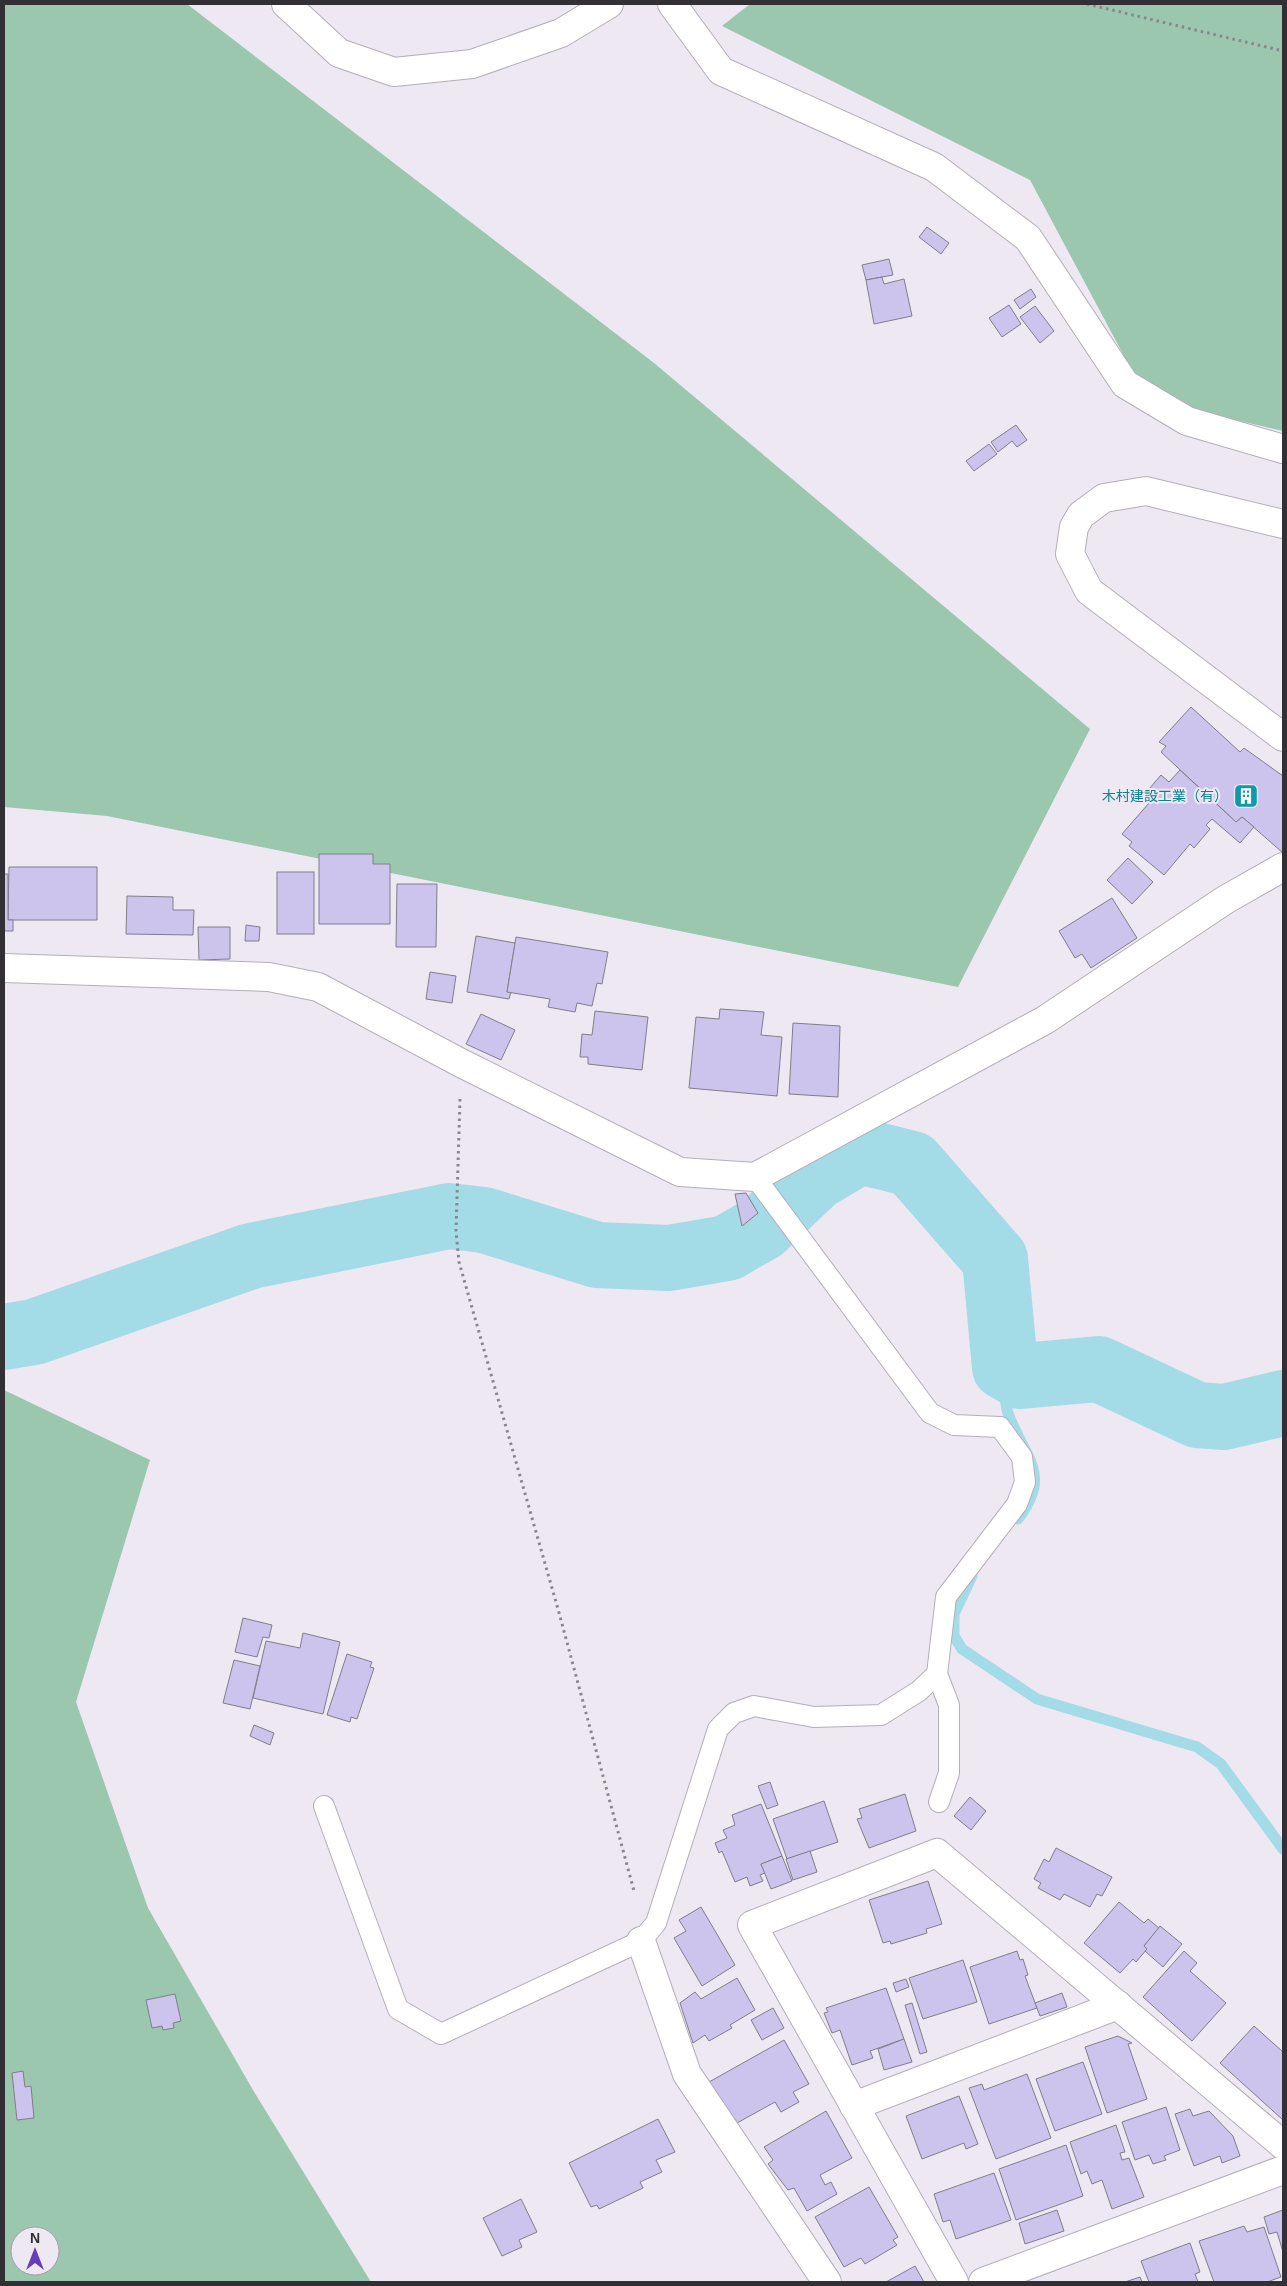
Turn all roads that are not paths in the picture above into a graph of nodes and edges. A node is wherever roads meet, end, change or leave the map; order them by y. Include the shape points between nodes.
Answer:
1 (286, 4) edge
2 (609, 4) edge
3 (672, 4) edge
4 (1283, 449) edge
5 (1283, 524) edge
6 (1283, 737) edge
7 (1283, 867) edge
8 (4, 968) edge
9 (755, 1177) junction
10 (937, 1674) junction
11 (939, 1802) dead end
12 (324, 1806) dead end
13 (641, 1941) junction
14 (1118, 2005) junction
15 (854, 2106) junction
16 (1283, 2145) edge
17 (1283, 2170) edge
18 (827, 2282) edge
19 (954, 2282) edge
20 (983, 2282) edge

1 - 2 street via 339,53 394,72 472,64 562,33
3 - 4 street via 721,71 934,167 1028,238 1125,384 1187,421
5 - 6 street via 1146,491 1104,498 1081,515 1074,527 1070,554 1089,591
7 - 9 street via 1225,900 1045,1020
8 - 9 street via 269,978 318,987 461,1063 680,1172
9 - 10 lane via 930,1413 954,1425 1000,1427 1022,1457 1025,1482 1017,1504 946,1597
10 - 11 lane via 949,1705 949,1774
10 - 13 lane via 919,1691 881,1715 814,1717 754,1706 734,1713 718,1729 656,1923
12 - 13 lane via 398,2009 441,2034
13 - 18 street via 687,2074
14 - 15 street
14 - 15 street via 937,1853 752,1925
14 - 16 street
15 - 19 street
17 - 20 street

